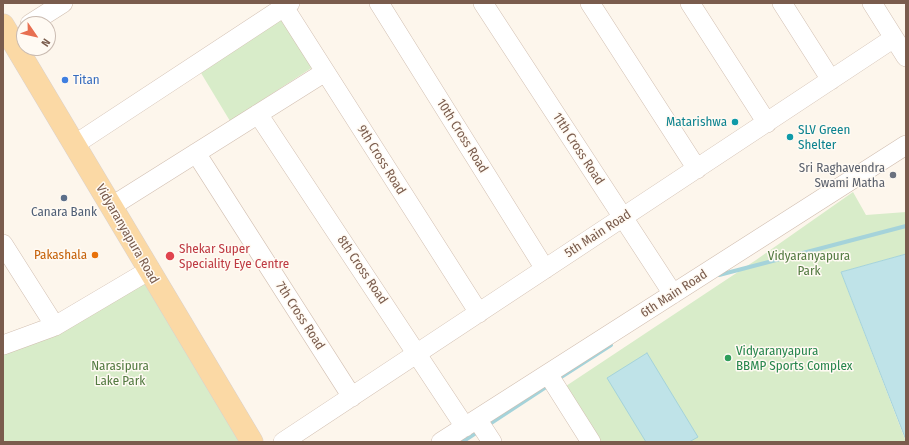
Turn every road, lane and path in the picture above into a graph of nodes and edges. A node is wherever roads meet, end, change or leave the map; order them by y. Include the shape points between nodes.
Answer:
1 (64, 3) edge
2 (379, 3) edge
3 (483, 3) edge
4 (590, 3) edge
5 (690, 3) edge
6 (782, 3) edge
7 (872, 3) edge
8 (287, 5) edge
9 (43, 16) edge
10 (12, 30) edge
11 (894, 38) junction
12 (906, 57) edge
13 (325, 72) junction
14 (831, 80) junction
15 (258, 114) junction
16 (767, 123) junction
17 (74, 145) junction
18 (906, 146) edge
19 (196, 153) junction
20 (697, 169) junction
21 (112, 206) junction
22 (623, 218) junction
23 (5, 253) edge
24 (545, 269) junction
25 (148, 271) junction
26 (673, 294) junction
27 (479, 313) junction
28 (55, 326) junction
29 (3, 345) edge
30 (417, 354) junction
31 (554, 384) junction
32 (352, 397) junction
33 (482, 432) edge
34 (252, 442) edge
35 (283, 442) edge
36 (441, 442) edge
37 (591, 442) edge

1 - 9 street
2 - 24 street, 10th Cross Road
3 - 22 street, 11th Cross Road
4 - 20 street
5 - 16 street
6 - 14 street
7 - 11 street
8 - 13 street, 9th Cross Road
8 - 17 street
10 - 17 main road, Vidyaranyapura Road
11 - 12 street
11 - 14 street, 5th Main Road
13 - 15 street
13 - 27 street, 9th Cross Road
14 - 16 street, 5th Main Road
15 - 19 street
15 - 30 street, 8th Cross Road
16 - 20 street, 5th Main Road
17 - 21 main road, Vidyaranyapura Road
18 - 26 street, 6th Main Road
19 - 21 street
19 - 32 street, 7th Cross Road
20 - 22 street, 5th Main Road
21 - 25 main road, Vidyaranyapura Road
22 - 24 street, 5th Main Road
22 - 26 street, 11th Cross Road
23 - 28 street
24 - 27 street, 5th Main Road
25 - 28 street
25 - 34 main road, Vidyaranyapura Road
26 - 31 street, 6th Main Road
27 - 30 street, 5th Main Road
28 - 29 street
30 - 32 street, 5th Main Road
30 - 33 street, 8th Cross Road
31 - 33 street, 6th Main Road
31 - 37 street
32 - 35 street, 5th Main Road
33 - 36 street, 6th Main Road

